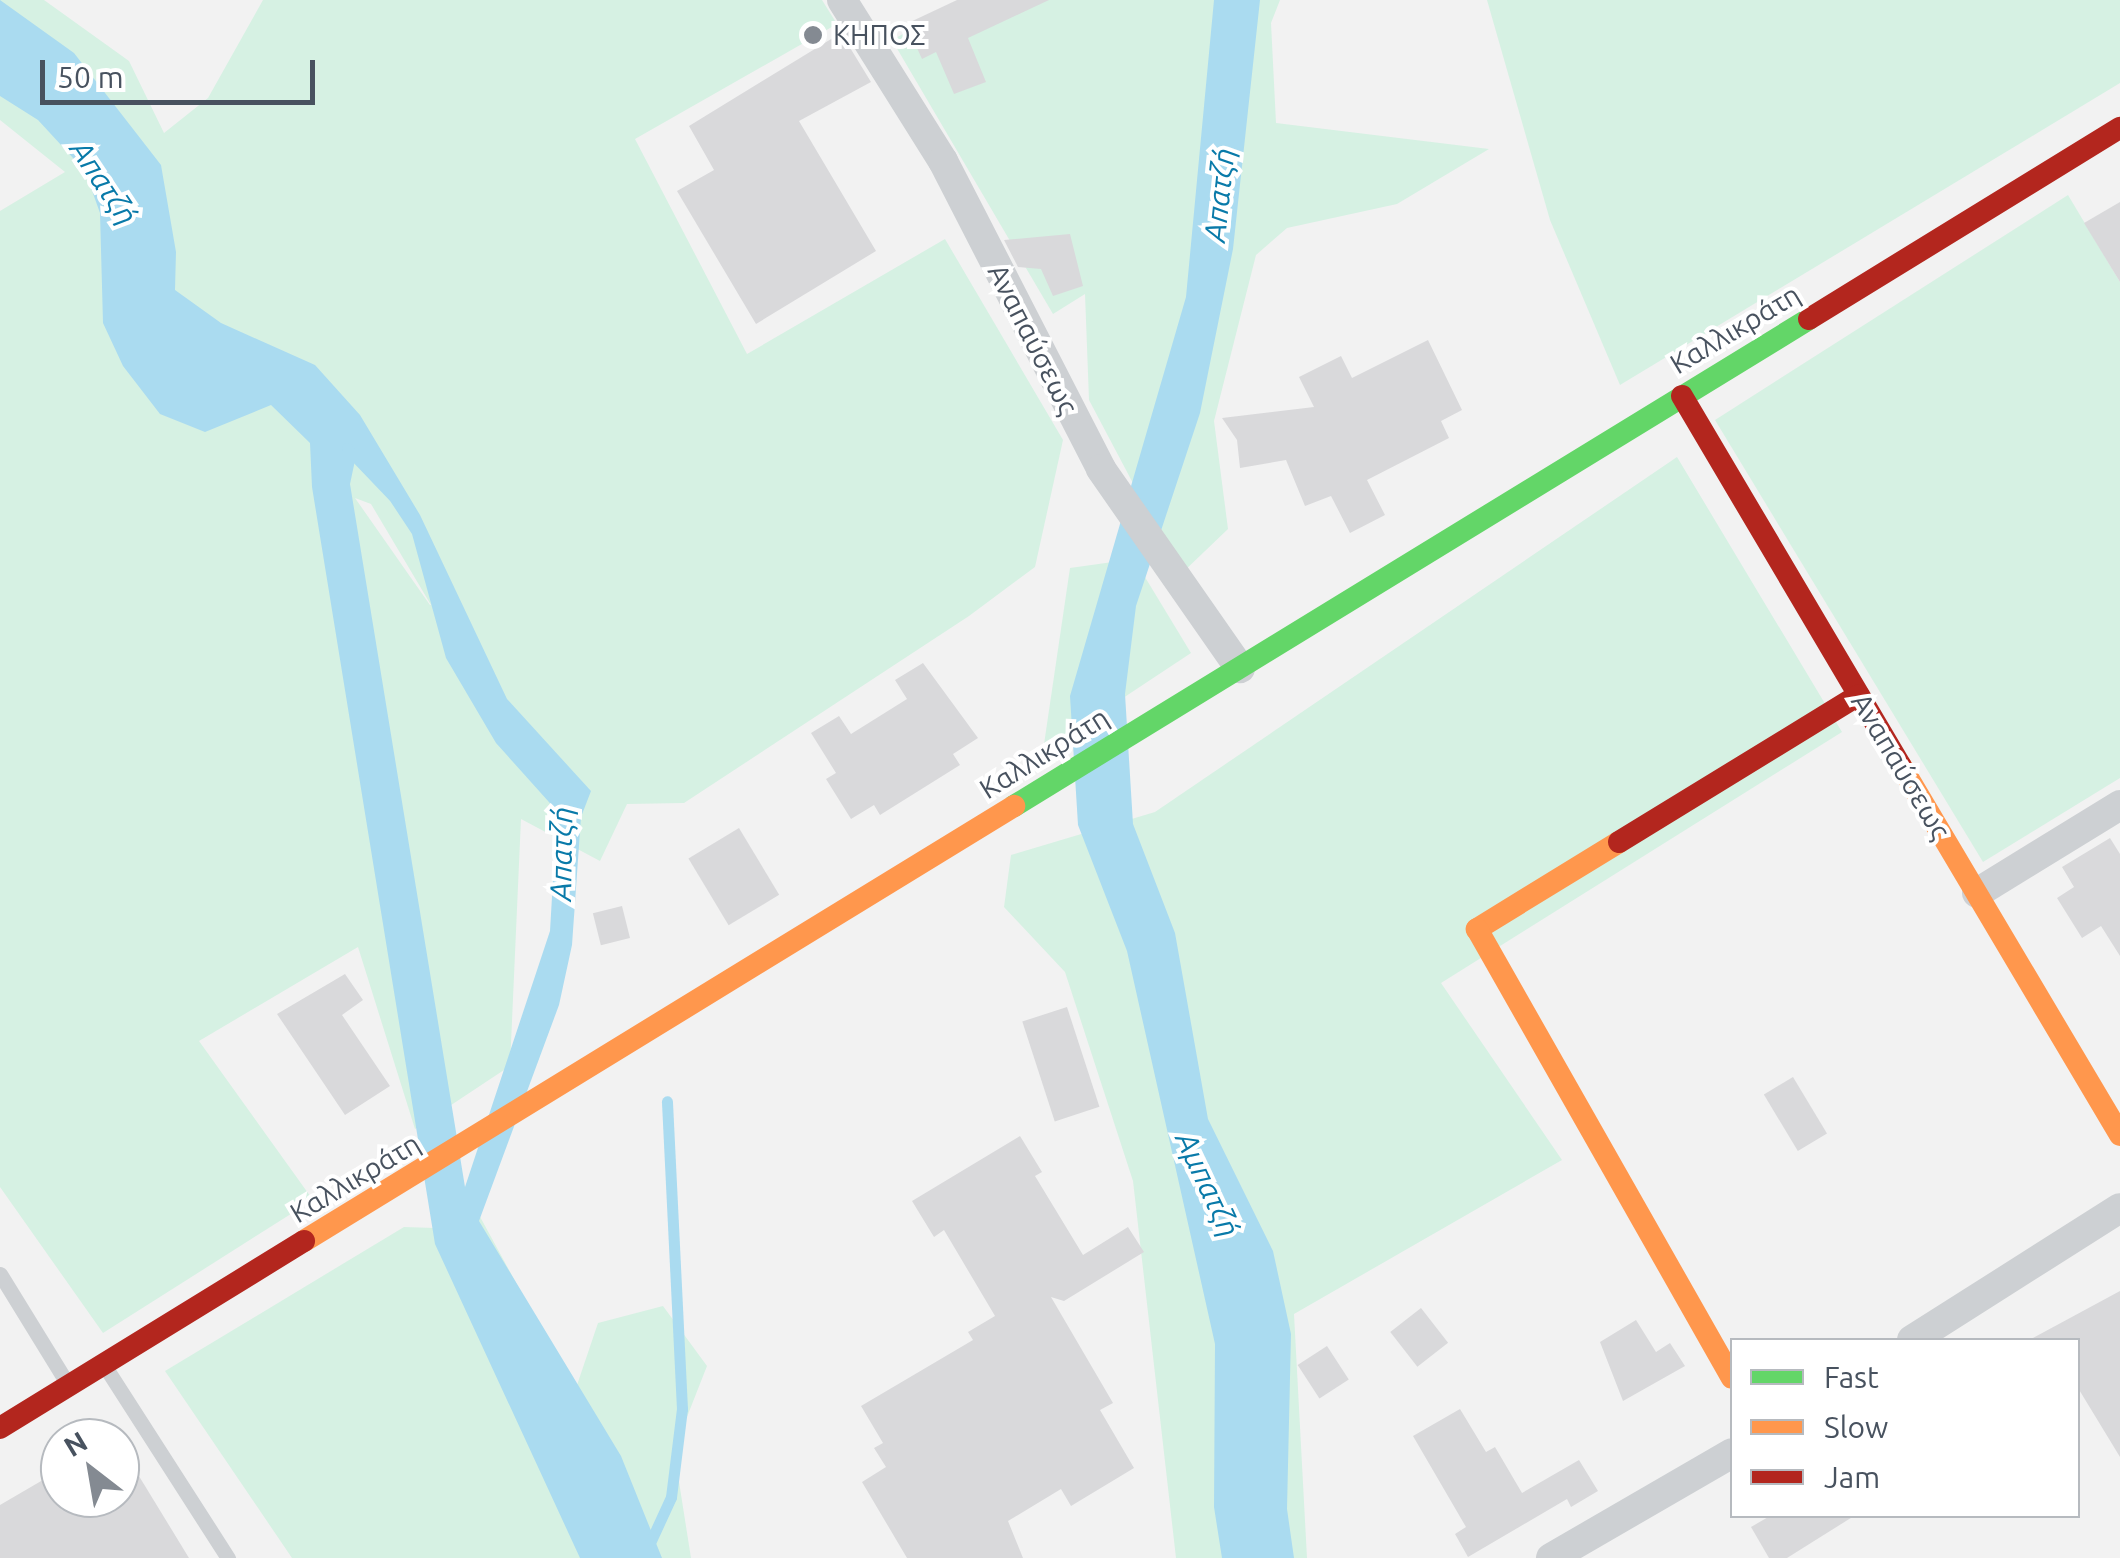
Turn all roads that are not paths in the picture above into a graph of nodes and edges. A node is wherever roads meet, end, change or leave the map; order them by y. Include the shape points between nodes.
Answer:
1 (842, 0) edge
2 (2120, 128) edge
3 (1682, 396) junction
4 (1240, 668) junction
5 (1859, 695) junction
6 (2120, 806) edge
7 (1977, 893) junction
8 (2112, 1100) edge
9 (2120, 1135) edge
10 (2120, 1208) edge
11 (0, 1274) edge
12 (1915, 1338) edge
13 (104, 1365) junction
14 (1730, 1374) edge
15 (69, 1386) junction
16 (0, 1428) edge
17 (1730, 1454) edge
18 (228, 1558) edge
19 (1551, 1558) edge

1 - 4 street, Αναπαύσεως via 943,161 1101,468
2 - 3 street, Καλλικράτη
3 - 4 street, Καλλικράτη
3 - 5 street, Αναπαύσεως
4 - 13 street, Καλλικράτη
5 - 7 street, Αναπαύσεως
5 - 14 street via 1477,929
6 - 7 street
7 - 8 street, Αναπαύσεως
8 - 9 street, Αναπαύσεως
10 - 12 street
11 - 15 lane
13 - 15 street, Καλλικράτη
13 - 18 lane
15 - 16 street, Καλλικράτη
17 - 19 street

